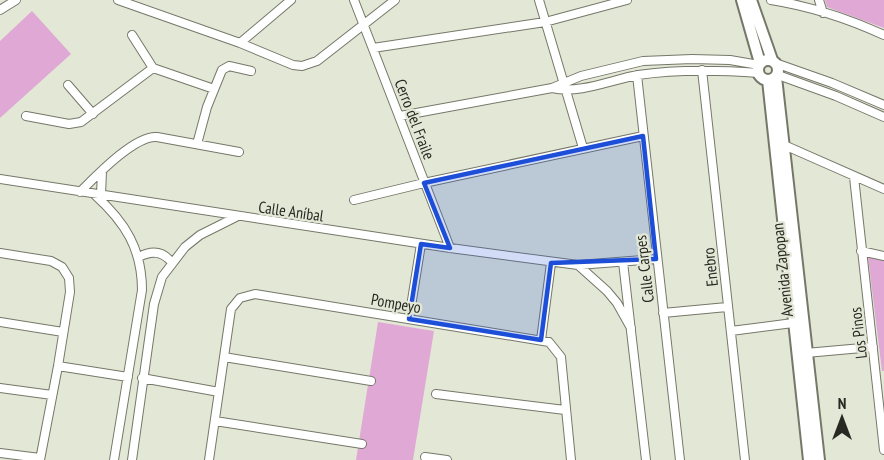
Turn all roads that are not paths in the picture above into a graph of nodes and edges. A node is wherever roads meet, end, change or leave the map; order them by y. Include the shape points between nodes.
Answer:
1 (16, 0) edge
2 (118, 0) edge
3 (291, 0) edge
4 (354, 0) edge
5 (395, 0) edge
6 (539, 0) edge
7 (627, 0) edge
8 (742, 0) edge
9 (751, 0) edge
10 (771, 0) edge
11 (819, 0) edge
12 (607, 2) edge
13 (0, 10) edge
14 (823, 13) junction
15 (545, 22) junction
16 (364, 25) junction
17 (132, 35) dead end
18 (884, 35) edge
19 (240, 43) junction
20 (373, 48) junction
21 (153, 68) junction
22 (702, 70) junction
23 (769, 70) junction
24 (251, 71) dead end
25 (637, 75) junction
26 (564, 82) junction
27 (68, 85) dead end
28 (552, 88) junction
29 (214, 89) junction
30 (566, 91) junction
31 (884, 105) edge
32 (93, 114) junction
33 (26, 116) dead end
34 (400, 116) junction
35 (884, 117) edge
36 (643, 136) junction
37 (197, 144) junction
38 (784, 145) junction
39 (583, 148) junction
40 (239, 152) dead end
41 (102, 171) junction
42 (854, 177) junction
43 (0, 179) edge
44 (424, 183) junction
45 (884, 189) edge
46 (80, 192) junction
47 (97, 195) junction
48 (354, 200) dead end
49 (237, 216) junction
50 (421, 244) junction
51 (450, 248) junction
52 (861, 251) junction
53 (0, 253) edge
54 (884, 256) edge
55 (139, 258) junction
56 (657, 259) junction
57 (623, 262) junction
58 (172, 263) junction
59 (551, 263) junction
60 (578, 265) junction
61 (727, 307) junction
62 (663, 313) junction
63 (410, 320) junction
64 (0, 322) edge
65 (793, 323) junction
66 (632, 328) junction
67 (731, 331) junction
68 (63, 332) junction
69 (545, 341) junction
70 (873, 347) junction
71 (806, 353) junction
72 (225, 357) junction
73 (58, 366) junction
74 (128, 377) junction
75 (142, 378) junction
76 (371, 381) dead end
77 (0, 388) edge
78 (219, 392) junction
79 (436, 394) dead end
80 (52, 395) junction
81 (565, 410) junction
82 (216, 421) junction
83 (362, 444) dead end
84 (884, 450) edge
85 (0, 453) edge
86 (425, 457) dead end
87 (40, 459) edge
88 (114, 460) edge
89 (132, 460) edge
90 (209, 460) edge
91 (447, 460) edge
92 (571, 460) edge
93 (646, 460) edge
94 (680, 460) edge
95 (745, 460) edge
96 (808, 460) edge
97 (819, 460) edge

1 - 13 street
2 - 19 street
3 - 19 street
4 - 16 street, Cerro del Fraile
5 - 16 street
6 - 15 street
7 - 12 street
8 - 23 street, Avenida Zapopan
9 - 23 street, Avenida Zapopan
10 - 14 street
11 - 14 street
12 - 15 street
14 - 18 street
15 - 20 street
15 - 26 street
16 - 19 street via 317,61 302,66
16 - 20 street, Cerro del Fraile
17 - 21 street
20 - 34 street, Cerro del Fraile
21 - 29 street
21 - 32 street
22 - 23 street
22 - 25 street
22 - 61 street, Enebro
23 - 26 street via 730,60 656,60
23 - 31 street via 832,83
23 - 35 street
23 - 38 street, Avenida Zapopan
23 - 65 street, Avenida Zapopan
24 - 29 street via 225,67
25 - 30 street
25 - 36 street, Calle Carpes
26 - 28 street
26 - 30 street
27 - 32 street
28 - 30 street
28 - 34 street
29 - 37 street
30 - 39 street
32 - 33 street via 74,124
34 - 44 street, Cerro del Fraile
36 - 39 street
36 - 56 street, Calle Carpes
37 - 40 street
37 - 41 street via 145,138
38 - 42 street
38 - 71 street, Avenida Zapopan
39 - 44 street
41 - 46 street
41 - 47 street
42 - 45 street
42 - 52 street, Los Pinos
43 - 46 street, Calle Aníbal
44 - 48 street
44 - 51 street, Cerro del Fraile
46 - 47 street, Calle Aníbal
47 - 49 street, Calle Aníbal
47 - 55 street via 119,220
49 - 50 street, Calle Aníbal
49 - 58 street via 200,236
50 - 51 street, Calle Aníbal
50 - 63 street
51 - 59 street, Calle Aníbal
52 - 54 street
52 - 70 street, Los Pinos
53 - 68 street via 51,261 66,272 70,285
55 - 58 street via 157,252
55 - 74 street via 142,290
56 - 57 street, Calle Aníbal
56 - 62 street, Calle Carpes
57 - 60 street, Calle Aníbal
57 - 66 street
58 - 75 street via 157,291
59 - 60 street, Calle Aníbal
59 - 69 street
60 - 66 street via 612,297
61 - 62 street
61 - 67 street, Enebro
62 - 94 street, Calle Carpes
63 - 69 street, Pompeyo
63 - 72 street, Pompeyo via 255,294 240,298 231,309
64 - 68 street
65 - 67 street
65 - 96 street, Avenida Zapopan
66 - 93 street
67 - 95 street, Enebro
68 - 73 street
69 - 81 street via 561,357
70 - 71 street
70 - 84 street, Los Pinos
71 - 97 street, Avenida Zapopan
72 - 76 street
72 - 78 street
73 - 74 street
73 - 80 street
74 - 88 street
75 - 78 street
75 - 89 street
77 - 80 street
78 - 82 street
79 - 81 street
80 - 87 street
81 - 92 street
82 - 83 street
82 - 90 street
85 - 87 street
86 - 91 street

